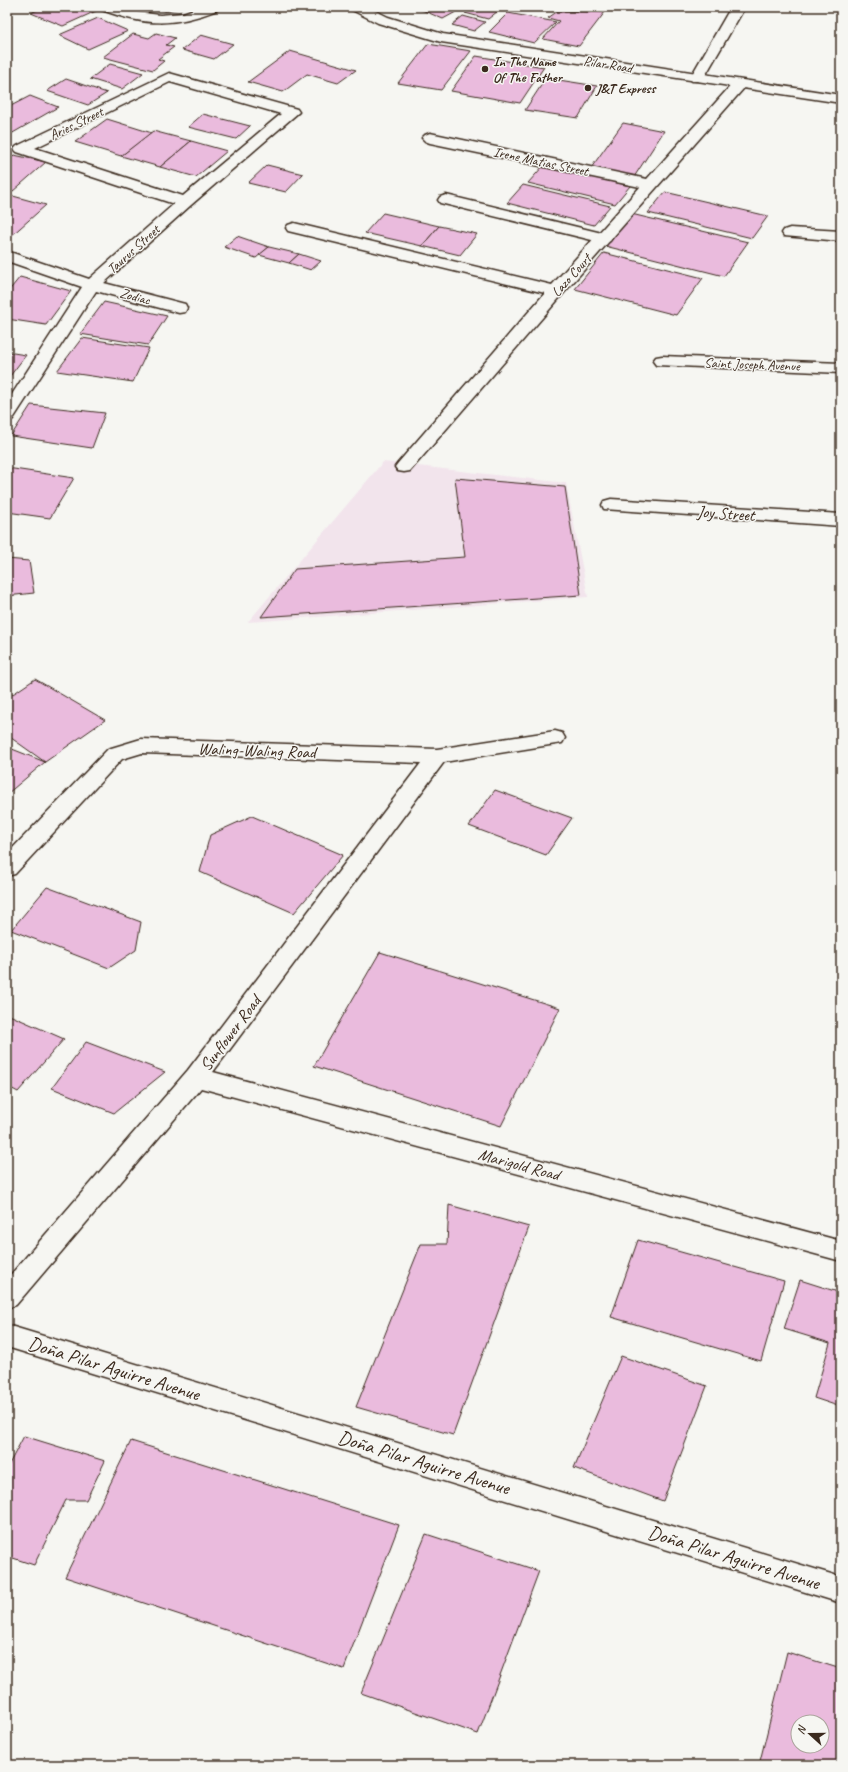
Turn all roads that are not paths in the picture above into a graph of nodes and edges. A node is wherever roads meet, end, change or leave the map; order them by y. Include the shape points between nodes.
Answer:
1 (107, 7) edge
2 (212, 7) edge
3 (357, 7) edge
4 (738, 7) edge
5 (697, 78) junction
6 (739, 85) junction
7 (841, 99) edge
8 (292, 112) joint
9 (430, 138) dead end
10 (652, 185) junction
11 (446, 200) dead end
12 (185, 202) junction
13 (294, 228) dead end
14 (790, 232) dead end
15 (841, 236) edge
16 (604, 238) junction
17 (7, 256) edge
18 (92, 285) junction
19 (556, 291) junction
20 (178, 308) dead end
21 (662, 361) dead end
22 (841, 368) edge
23 (7, 415) edge
24 (404, 467) dead end
25 (611, 505) dead end
26 (841, 520) edge
27 (555, 738) dead end
28 (437, 756) junction
29 (7, 868) edge
30 (196, 1078) junction
31 (841, 1251) edge
32 (7, 1297) edge
33 (7, 1336) edge
34 (841, 1590) edge

1 - 2 street via 152,21 175,19
3 - 5 street, Pilar Road via 383,20 441,38
4 - 5 street
5 - 6 street, Pilar Road
6 - 7 street, Pilar Road
6 - 10 street, Lazo Court
8 - 12 street, Taurus Street
8 - 12 street, Aries Street via 169,77 22,149
9 - 10 street, Irene Matias Street
10 - 16 street, Lazo Court
11 - 16 street
12 - 18 street, Taurus Street
13 - 19 street
14 - 15 street
16 - 19 street, Lazo Court
17 - 18 street, Zodiac
18 - 20 street, Zodiac
18 - 23 street, Taurus Street
19 - 24 street, Lazo Court
21 - 22 street, Saint Joseph Avenue
25 - 26 street, Joy Street
27 - 28 street, Waling-Waling Road
28 - 29 street, Waling-Waling Road via 141,746 115,754
28 - 30 street, Sunflower Road
30 - 31 street, Marigold Road
30 - 32 street, Sunflower Road
33 - 34 street, Doña Pilar Aguirre Avenue

